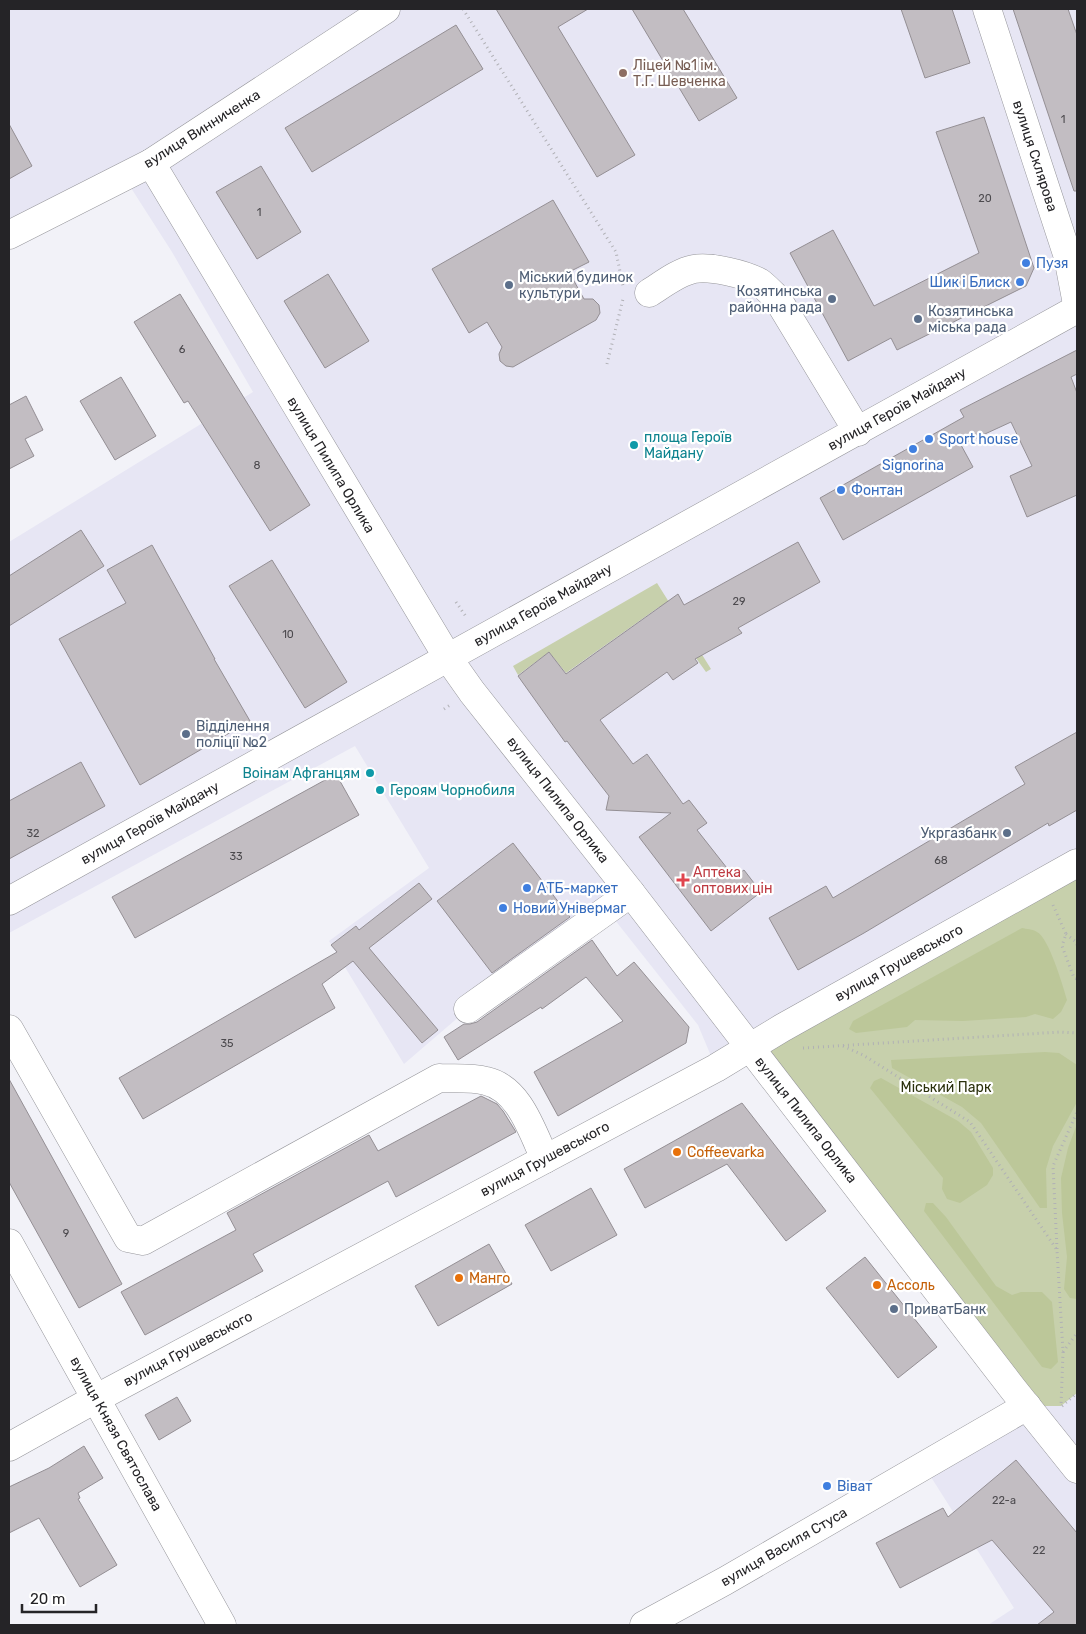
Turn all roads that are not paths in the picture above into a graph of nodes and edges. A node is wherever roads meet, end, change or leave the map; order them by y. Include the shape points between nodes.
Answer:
1 (386, 9) edge
2 (987, 9) edge
3 (151, 163) junction
4 (9, 235) edge
5 (649, 293) dead end
6 (1077, 304) edge
7 (1077, 309) edge
8 (858, 432) junction
9 (448, 658) junction
10 (1077, 863) edge
11 (631, 893) junction
12 (9, 901) edge
13 (468, 1009) dead end
14 (9, 1030) edge
15 (750, 1048) junction
16 (546, 1159) junction
17 (9, 1243) edge
18 (97, 1398) junction
19 (1027, 1406) junction
20 (9, 1447) edge
21 (1077, 1469) edge
22 (222, 1625) edge
23 (644, 1625) edge

1 - 3 street, вулиця Винниченка
2 - 6 street, вулиця Склярова via 1068,257
3 - 4 street, вулиця Винниченка
3 - 9 street, вулиця Пилипа Орлика
5 - 8 street via 694,269 739,274 760,282 777,298
7 - 8 street, вулиця Героїв Майдану
8 - 9 street, вулиця Героїв Майдану
9 - 11 street, вулиця Пилипа Орлика
9 - 12 street, вулиця Героїв Майдану
10 - 15 street, вулиця Грушевського
11 - 13 street
11 - 15 street, вулиця Пилипа Орлика
14 - 16 street via 128,1238 142,1241 439,1078 484,1080 505,1088 515,1098
15 - 16 street, вулиця Грушевського
15 - 19 street, вулиця Пилипа Орлика
16 - 18 street, вулиця Грушевського
17 - 18 street, вулиця Князя Святослава
18 - 20 street, вулиця Грушевського
18 - 22 street, вулиця Князя Святослава
19 - 21 street, вулиця Пилипа Орлика
19 - 23 street, вулиця Василя Стуса

